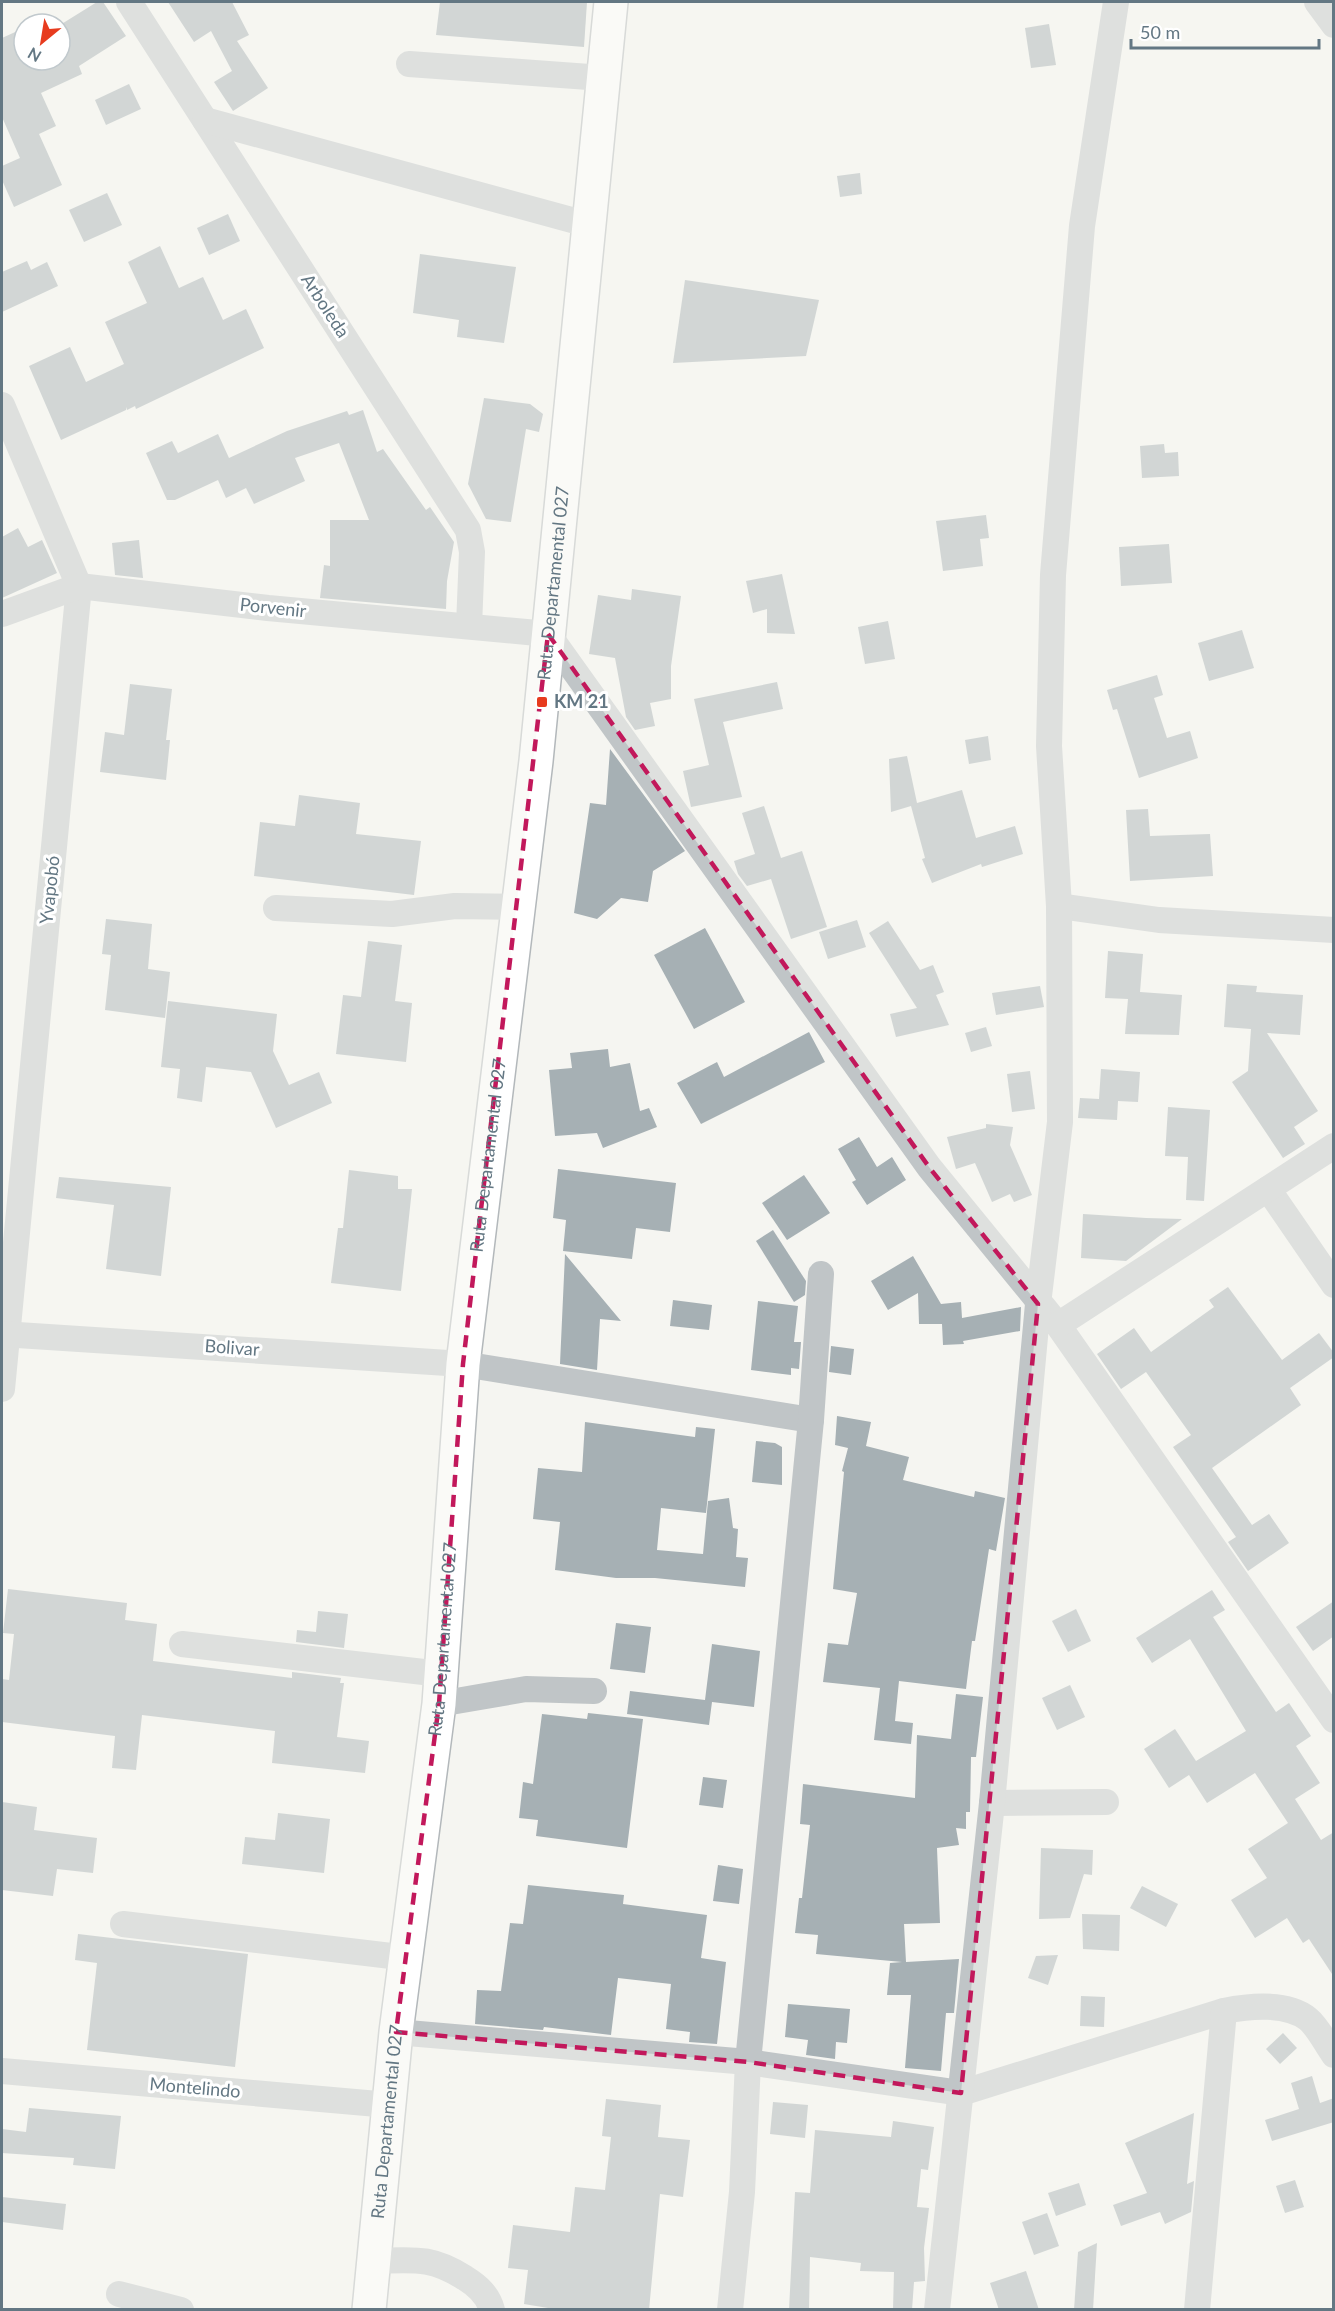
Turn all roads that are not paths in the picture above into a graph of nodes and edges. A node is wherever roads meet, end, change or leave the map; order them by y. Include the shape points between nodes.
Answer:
1 (129, 2) edge
2 (611, 2) edge
3 (1116, 2) edge
4 (1317, 2) edge
5 (1334, 25) edge
6 (409, 64) dead end
7 (603, 78) junction
8 (205, 120) junction
9 (590, 225) junction
10 (2, 405) edge
11 (79, 586) junction
12 (2, 614) edge
13 (469, 626) junction
14 (548, 634) junction
15 (1059, 906) junction
16 (519, 907) junction
17 (276, 908) dead end
18 (1334, 930) edge
19 (1334, 1146) edge
20 (1268, 1190) junction
21 (821, 1274) dead end
22 (1334, 1285) edge
23 (1038, 1304) junction
24 (1058, 1325) junction
25 (4, 1333) edge
26 (463, 1364) junction
27 (2, 1389) edge
28 (811, 1420) junction
29 (182, 1644) dead end
30 (440, 1689) junction
31 (594, 1691) dead end
32 (1334, 1720) edge
33 (1106, 1802) dead end
34 (992, 1803) junction
35 (123, 1924) dead end
36 (408, 1958) junction
37 (1224, 2011) junction
38 (396, 2032) junction
39 (1334, 2055) edge
40 (748, 2062) junction
41 (2, 2071) edge
42 (961, 2093) junction
43 (389, 2105) junction
44 (374, 2261) junction
45 (119, 2294) dead end
46 (181, 2310) edge
47 (369, 2310) edge
48 (492, 2310) edge
49 (730, 2310) edge
50 (937, 2310) edge
51 (1197, 2310) edge

1 - 8 street, Arboleda
2 - 7 main road, Ruta Departamental 027
3 - 15 street via 1082,226 1053,575 1049,746
4 - 5 street
6 - 7 street
7 - 9 main road, Ruta Departamental 027
8 - 9 street
8 - 13 street, Arboleda via 468,530 472,552
9 - 14 main road, Ruta Departamental 027
10 - 11 street, Yvapobó
11 - 12 street, Porvenir
11 - 13 street, Porvenir
11 - 25 street, Yvapobó
13 - 14 street, Porvenir
14 - 16 main road, Ruta Departamental 027
14 - 23 street via 929,1167
15 - 18 street via 1159,920
15 - 23 street via 1060,1122
16 - 17 street via 455,906 392,914
16 - 26 main road, Ruta Departamental 027
19 - 20 street
20 - 22 street
20 - 24 street
21 - 28 street
23 - 24 street
23 - 34 street
24 - 32 street
25 - 26 street, Bolivar
25 - 27 street, Yvapobó
26 - 28 street, Bolivar
26 - 30 main road, Ruta Departamental 027
28 - 40 street
29 - 30 street
30 - 31 street
30 - 36 main road, Ruta Departamental 027
33 - 34 street
34 - 42 street
35 - 36 street
36 - 38 main road, Ruta Departamental 027
37 - 39 street via 1276,2007 1308,2019
37 - 42 street
37 - 51 street
38 - 40 street
38 - 43 main road, Ruta Departamental 027
40 - 42 street
40 - 49 street via 742,2192
41 - 43 street, Montelindo
42 - 50 street
43 - 44 main road, Ruta Departamental 027
44 - 47 main road, Ruta Departamental 027
44 - 48 street via 442,2263 479,2286
45 - 46 street

